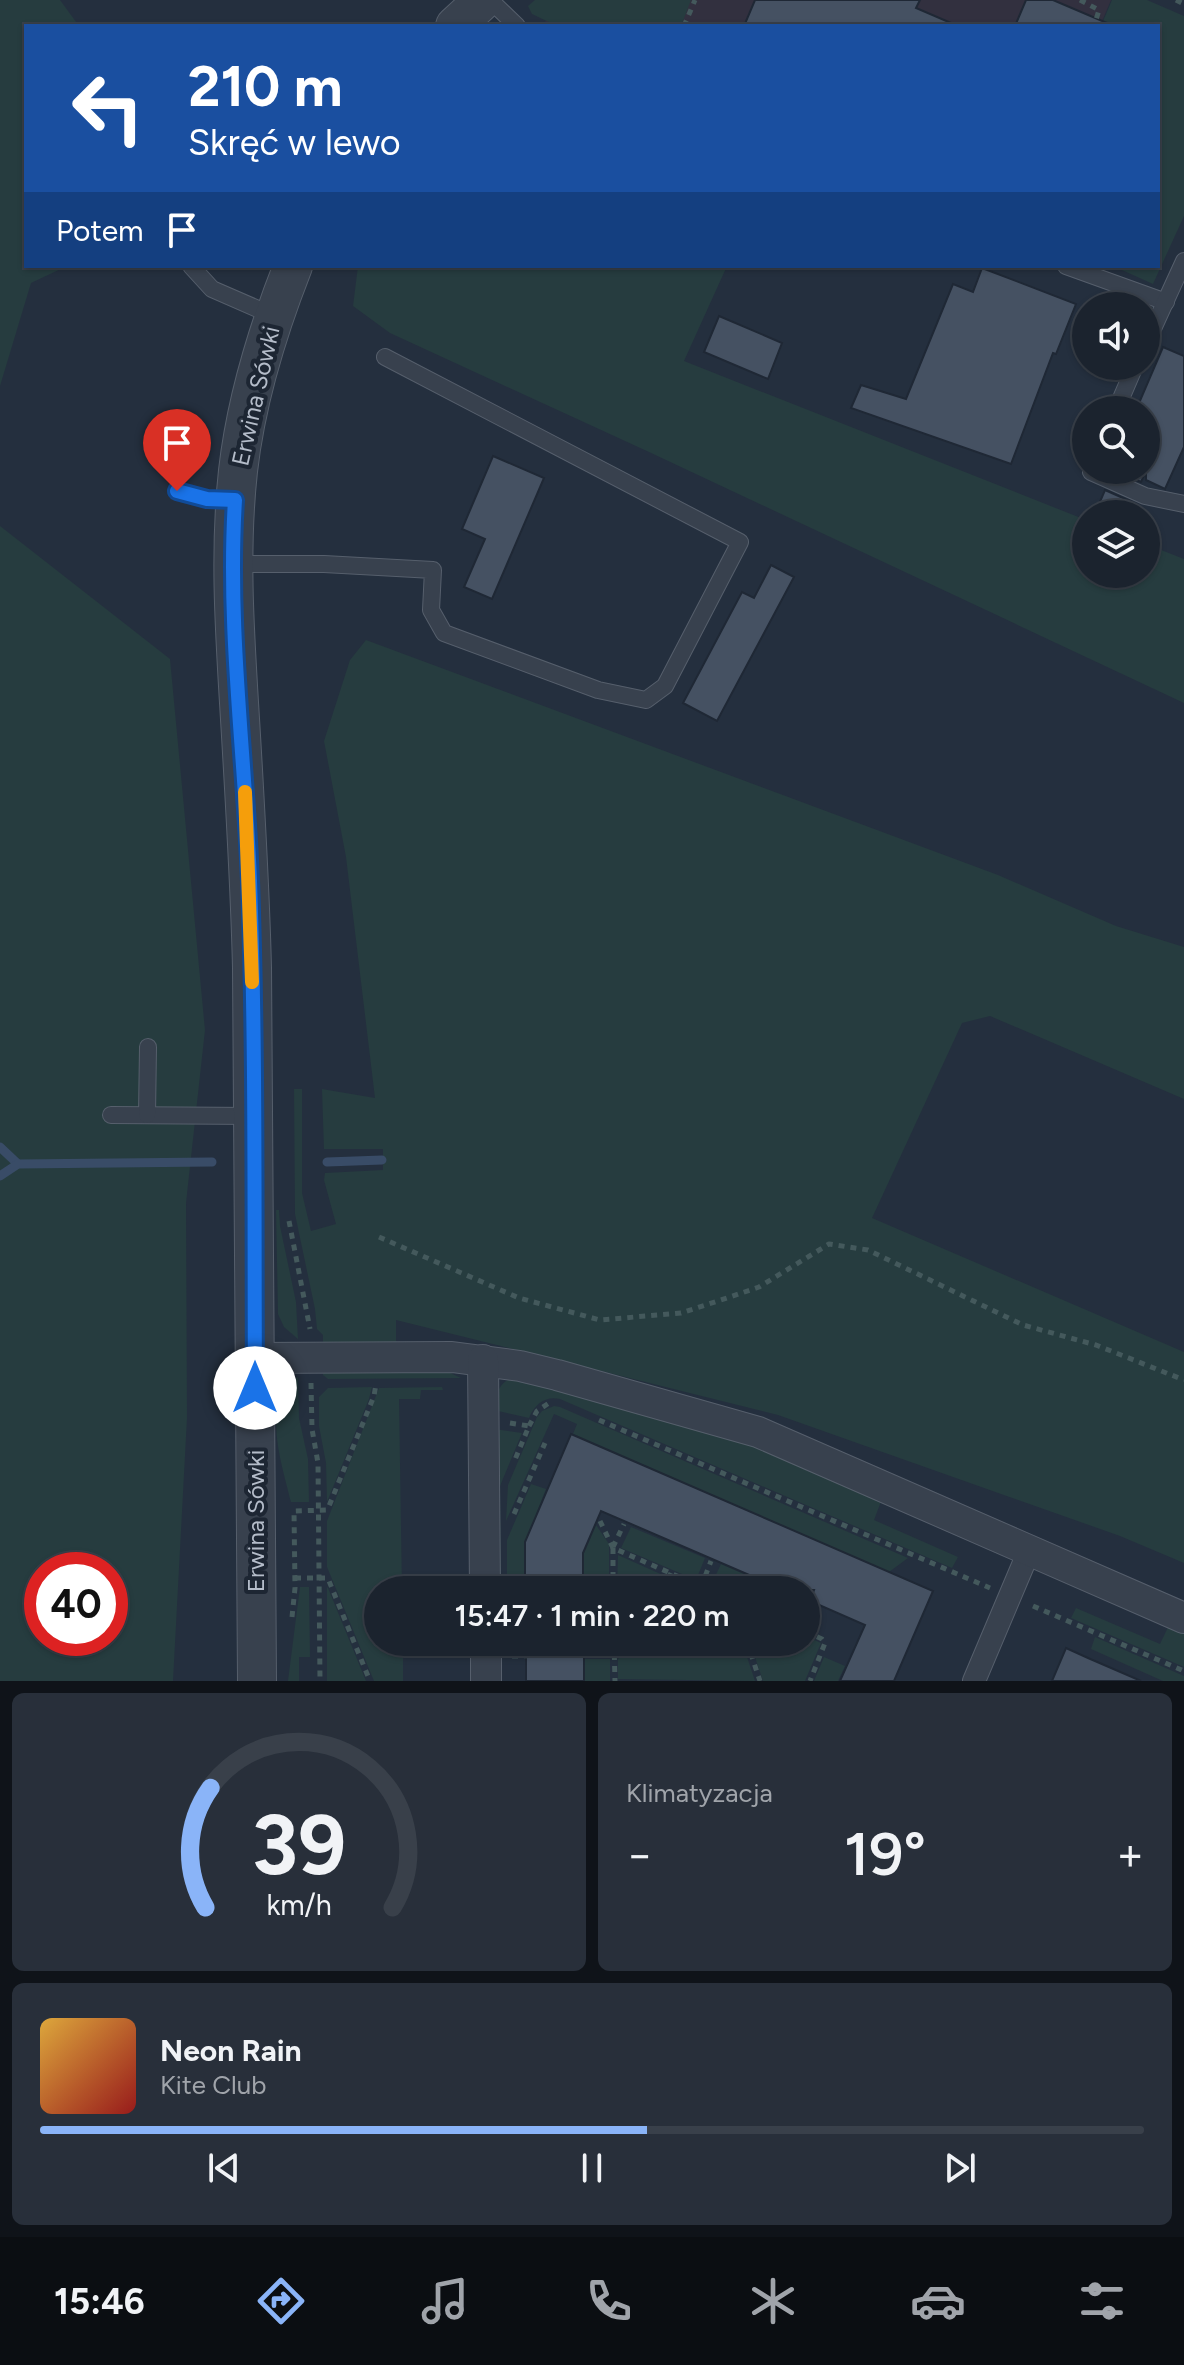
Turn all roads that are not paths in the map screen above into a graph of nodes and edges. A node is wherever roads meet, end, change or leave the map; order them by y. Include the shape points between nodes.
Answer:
1 (483, 0) edge
2 (490, 0) edge
3 (457, 24) edge
4 (515, 24) edge
5 (1184, 261) edge
6 (193, 268) edge
7 (292, 268) edge
8 (1072, 268) edge
9 (1166, 302) junction
10 (1160, 315) edge
11 (274, 316) junction
12 (385, 357) dead end
13 (1118, 484) edge
14 (177, 491) dead end
15 (235, 500) junction
16 (1184, 504) edge
17 (232, 564) junction
18 (148, 1047) dead end
19 (111, 1115) dead end
20 (147, 1115) junction
21 (254, 1116) junction
22 (255, 1358) junction
23 (483, 1360) junction
24 (1029, 1551) junction
25 (485, 1576) edge
26 (1184, 1618) edge
27 (486, 1656) edge
28 (257, 1681) edge
29 (486, 1681) edge
30 (974, 1681) edge

1 - 3 street
2 - 4 lane
5 - 9 lane
6 - 11 lane via 212,289
7 - 11 street, Erwina Sówki
8 - 9 lane
9 - 10 lane
11 - 15 street, Erwina Sówki via 253,387
12 - 17 lane via 740,542 665,686 646,700 598,690 444,633 431,610 433,570
13 - 16 lane
14 - 15 lane
15 - 17 street, Erwina Sówki
17 - 21 street, Erwina Sówki via 250,878
18 - 20 lane
19 - 20 lane
20 - 21 lane
21 - 22 street, Erwina Sówki
22 - 23 street
22 - 28 street, Erwina Sówki
23 - 24 street via 557,1375 758,1432
23 - 25 street
24 - 26 street
24 - 30 street
27 - 29 street

